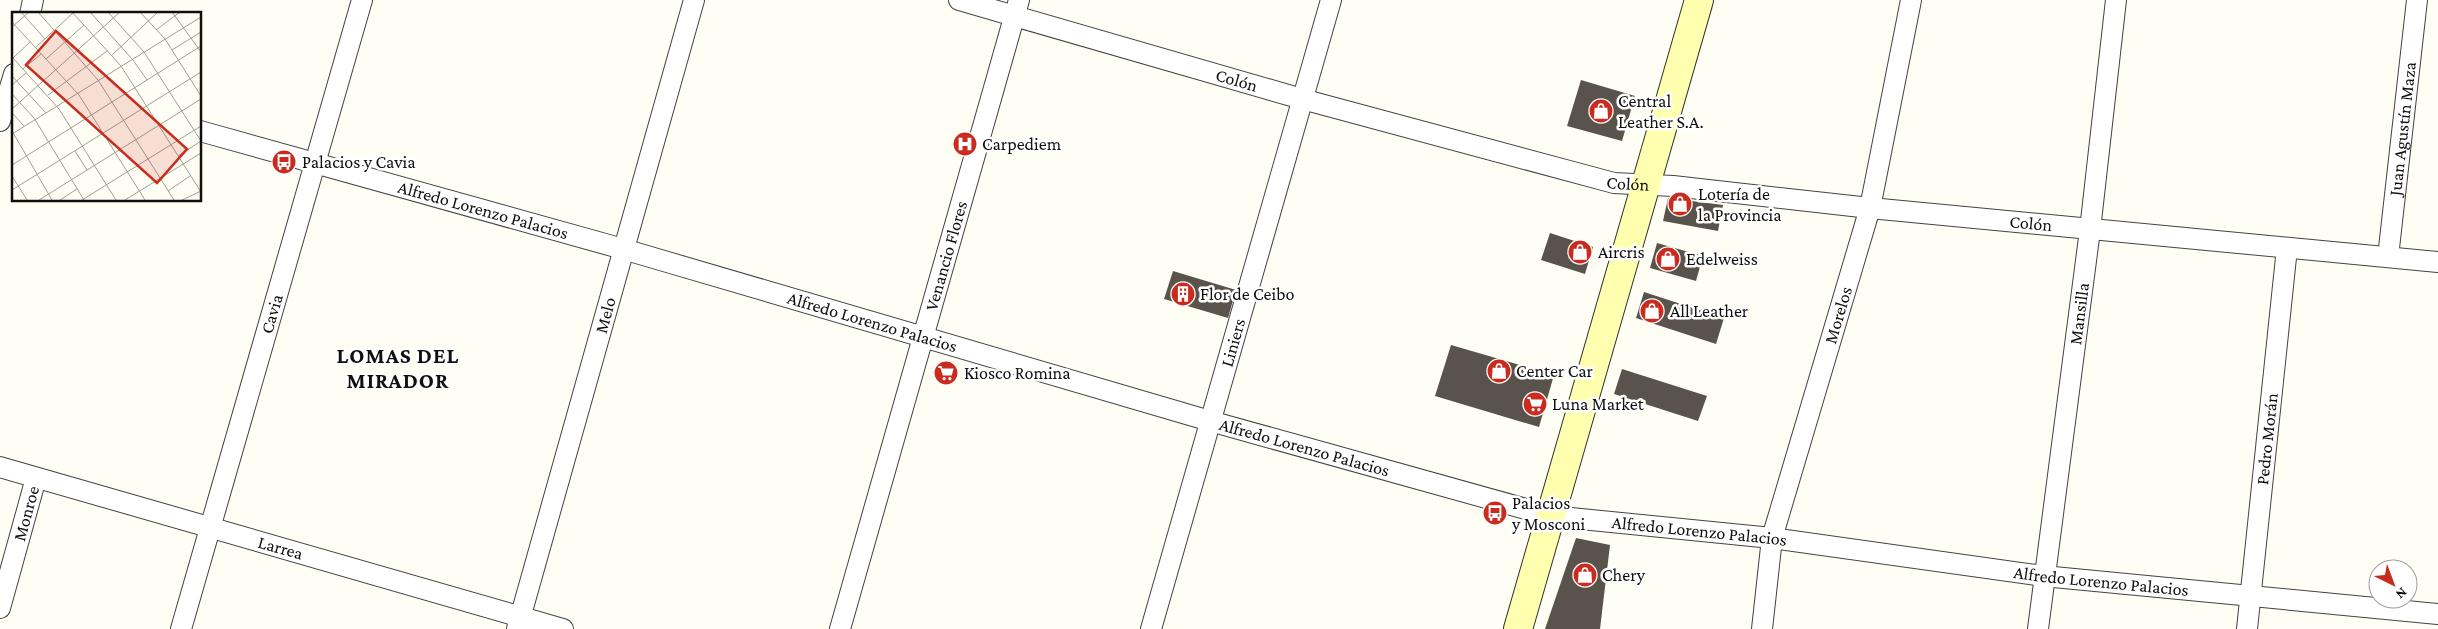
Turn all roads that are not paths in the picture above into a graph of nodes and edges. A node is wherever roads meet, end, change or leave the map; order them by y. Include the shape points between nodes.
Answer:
1 (362, 0) edge
2 (694, 0) edge
3 (959, 0) edge
4 (1331, 0) edge
5 (1699, 0) edge
6 (1911, 0) edge
7 (2116, 0) edge
8 (2417, 0) edge
9 (1017, 8) edge
10 (10, 76) edge
11 (1302, 99) junction
12 (0, 121) edge
13 (201, 131) edge
14 (315, 164) junction
15 (1644, 185) junction
16 (1870, 208) junction
17 (2090, 230) junction
18 (2287, 248) junction
19 (623, 249) junction
20 (2388, 257) junction
21 (2438, 262) edge
22 (922, 335) junction
23 (1210, 421) junction
24 (0, 467) edge
25 (36, 478) junction
26 (1551, 516) junction
27 (210, 528) junction
28 (1772, 538) junction
29 (2043, 576) junction
30 (2250, 598) junction
31 (0, 608) edge
32 (2438, 614) edge
33 (519, 623) edge
34 (181, 629) edge
35 (563, 629) edge
36 (840, 629) edge
37 (1151, 629) edge
38 (1518, 629) edge
39 (1762, 629) edge
40 (2038, 629) edge
41 (2247, 629) edge

1 - 14 street, Cavia
2 - 19 street, Melo
3 - 9 street, Colón
4 - 11 street, Liniers
5 - 15 main road
6 - 16 street, Morelos
7 - 17 street, Mansilla
8 - 20 street, Juan Agustín Maza
9 - 11 street, Colón
9 - 22 street, Venancio Flores
10 - 12 street
11 - 15 street, Colón via 1614,183
11 - 23 street, Liniers
13 - 14 street, Alfredo Lorenzo Palacios
14 - 19 street, Alfredo Lorenzo Palacios
14 - 27 street, Cavia
15 - 16 street, Colón
15 - 26 main road
16 - 17 street, Colón
16 - 28 street, Morelos
17 - 18 street, Colón
17 - 29 street, Mansilla
18 - 20 street, Colón
18 - 30 street, Pedro Morán
19 - 22 street, Alfredo Lorenzo Palacios
19 - 33 street, Melo
20 - 21 street, Colón
22 - 23 street, Alfredo Lorenzo Palacios
22 - 36 street, Venancio Flores
23 - 26 street, Alfredo Lorenzo Palacios
23 - 37 street, Liniers
24 - 25 street, Larrea
25 - 27 street, Larrea
25 - 31 street, Monroe
26 - 28 street, Alfredo Lorenzo Palacios
26 - 38 main road
27 - 33 street, Larrea
27 - 34 street, Cavia
28 - 29 street, Alfredo Lorenzo Palacios
28 - 39 street, Morelos
29 - 30 street, Alfredo Lorenzo Palacios
29 - 40 street, Mansilla
30 - 32 street, Alfredo Lorenzo Palacios
30 - 41 street, Pedro Morán
33 - 35 street, Larrea

